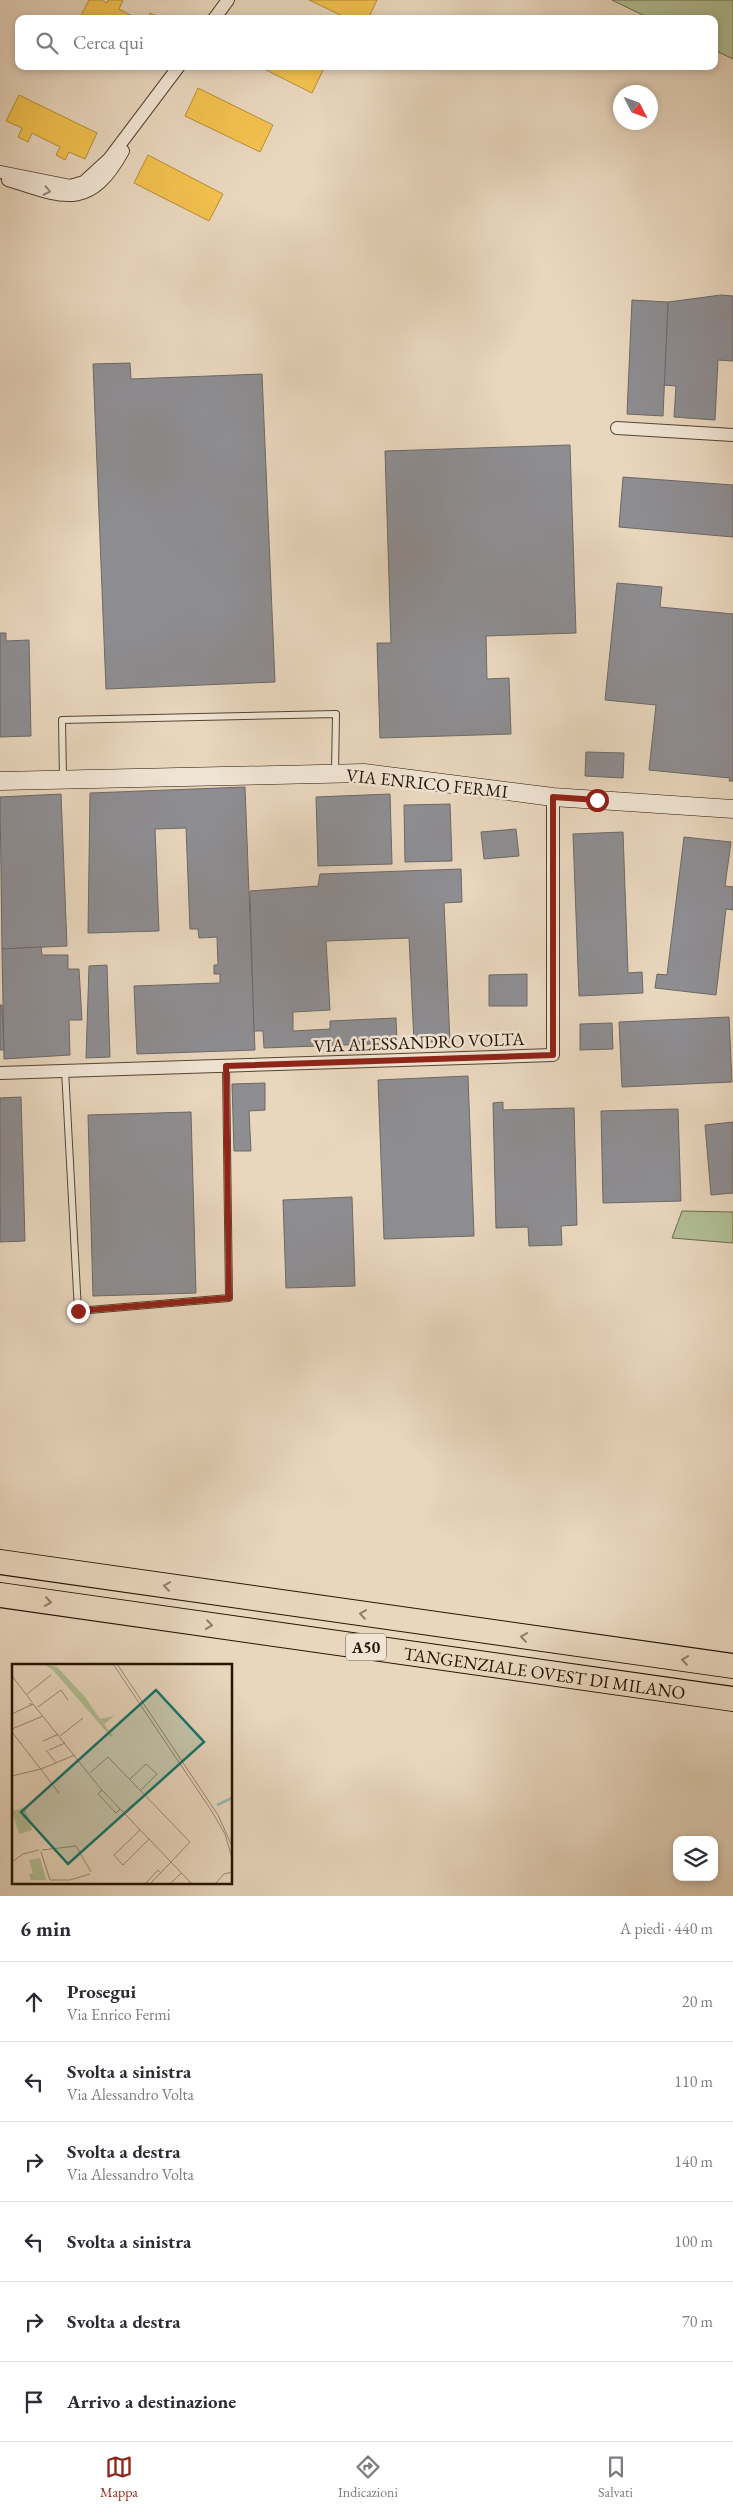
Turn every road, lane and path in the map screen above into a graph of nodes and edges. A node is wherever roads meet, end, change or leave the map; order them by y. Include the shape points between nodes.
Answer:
1 (228, 0) edge
2 (217, 15) edge
3 (176, 70) edge
4 (148, 108) junction
5 (0, 172) edge
6 (0, 178) edge
7 (617, 428) dead end
8 (733, 435) edge
9 (335, 774) junction
10 (63, 780) junction
11 (0, 781) edge
12 (553, 797) junction
13 (733, 809) edge
14 (226, 1066) junction
15 (62, 1070) junction
16 (0, 1073) edge
17 (0, 1562) edge
18 (0, 1595) edge
19 (733, 1666) edge
20 (733, 1699) edge

1 - 2 street
3 - 4 street
4 - 5 street via 109,159 84,182 70,186
6 -> 4 street via 67,196 94,188 116,164
7 - 8 street
9 - 10 street, VIA ENRICO FERMI
9 - 10 lane via 336,714 62,720
9 - 12 street, VIA ENRICO FERMI via 364,773
10 - 11 street, VIA ENRICO FERMI
12 - 13 street, VIA ENRICO FERMI
12 - 14 street, VIA ALESSANDRO VOLTA via 553,1055
14 - 15 street, VIA ALESSANDRO VOLTA
14 - 15 lane via 229,1298 78,1311
15 - 16 street, VIA ALESSANDRO VOLTA
19 -> 17 highway, TANGENZIALE OVEST DI MILANO / A50
18 -> 20 highway, TANGENZIALE OVEST DI MILANO / A50

